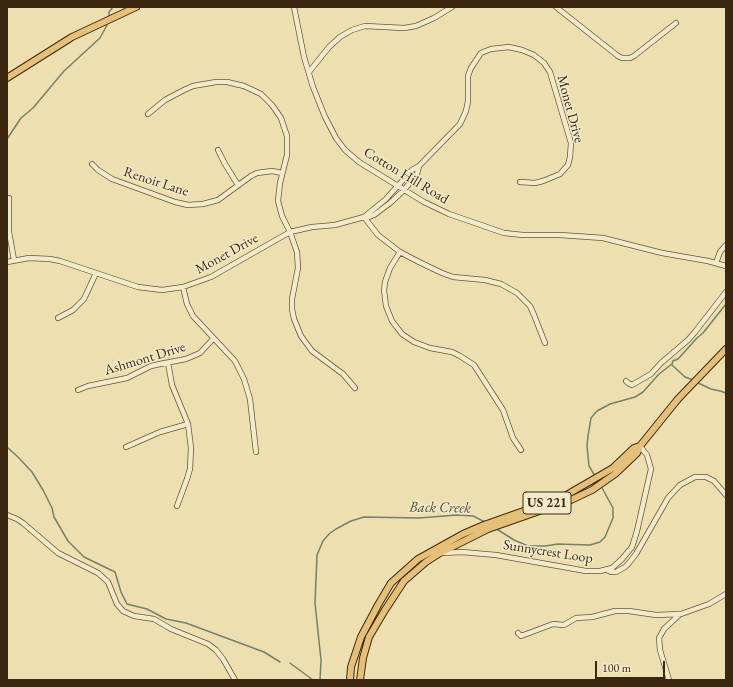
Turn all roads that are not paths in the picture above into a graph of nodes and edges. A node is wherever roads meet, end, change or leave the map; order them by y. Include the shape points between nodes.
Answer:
1 (136, 7) edge
2 (294, 7) edge
3 (452, 7) edge
4 (556, 7) edge
5 (676, 23) dead end
6 (309, 72) junction
7 (7, 78) edge
8 (148, 114) dead end
9 (218, 150) dead end
10 (92, 164) dead end
11 (419, 166) junction
12 (282, 173) junction
13 (520, 182) dead end
14 (238, 185) junction
15 (397, 186) junction
16 (404, 190) junction
17 (8, 198) dead end
18 (364, 217) junction
19 (290, 232) junction
20 (726, 245) edge
21 (400, 252) junction
22 (14, 260) junction
23 (7, 262) edge
24 (716, 263) junction
25 (726, 266) edge
26 (96, 273) junction
27 (183, 288) junction
28 (726, 292) edge
29 (58, 318) dead end
30 (214, 338) junction
31 (545, 343) dead end
32 (726, 349) edge
33 (168, 363) junction
34 (626, 381) dead end
35 (354, 388) dead end
36 (78, 390) dead end
37 (188, 424) junction
38 (640, 446) junction
39 (126, 447) dead end
40 (521, 450) dead end
41 (256, 452) dead end
42 (633, 453) junction
43 (726, 495) edge
44 (178, 506) dead end
45 (7, 515) edge
46 (440, 552) junction
47 (606, 570) junction
48 (726, 594) edge
49 (680, 614) junction
50 (518, 633) dead end
51 (235, 680) edge
52 (350, 680) edge
53 (360, 680) edge
54 (669, 680) edge

1 - 7 main road via 72,37
2 - 6 street, Cotton Hill Road
3 - 6 street via 416,26 364,26 352,30 340,37
4 - 5 street via 622,58 634,56
6 - 15 street, Cotton Hill Road via 318,102 340,144 359,162
8 - 12 street via 174,95 193,86 227,82 253,89 272,105 285,128 287,155
9 - 14 street
10 - 14 street, Renoir Lane via 112,179 188,205 211,203
11 - 13 street, Monet Drive via 460,124 468,101 468,76 481,53 491,48 509,47 534,55 550,72 571,143 568,165 560,174 543,182
11 - 15 street, Monet Drive
11 - 16 street, Monet Drive via 417,174
12 - 14 street, Renoir Lane via 272,171 258,174
12 - 19 street via 278,201
15 - 16 street, Cotton Hill Road
15 - 18 street, Monet Drive
16 - 18 street, Monet Drive via 382,209 369,217
16 - 24 street, Cotton Hill Road via 436,209 504,233 603,238
17 - 22 street via 9,232
18 - 19 street, Monet Drive via 335,225
18 - 21 street via 378,235
19 - 27 street, Monet Drive via 211,277
19 - 35 street via 298,260 292,299 297,327 312,351 343,374
20 - 24 street via 717,256
21 - 31 street via 442,273 493,282 510,288 530,306
21 - 40 street via 390,268 384,290 386,306 392,321 402,334 414,342 452,352 474,366 504,410 513,438
22 - 23 street, Monet Drive
22 - 26 street, Monet Drive via 50,259
24 - 25 street, Cotton Hill Road
26 - 27 street, Monet Drive via 142,288
26 - 29 street via 84,300
27 - 30 street via 193,316
28 - 34 street via 696,332 651,374 632,385
30 - 33 street, Ashmont Drive via 193,357
30 - 41 street via 235,361 244,379 250,399
32 - 38 main road, US 221 via 678,400
33 - 36 street, Ashmont Drive via 151,366 126,378
33 - 37 street via 172,385
37 - 39 street via 160,432
37 - 44 street via 190,464
38 - 42 main road, US 221 via 634,448
38 - 47 street, Sunnycrest Loop via 647,455 651,469 637,531 627,553 617,564
42 - 46 main road, US 221 via 615,474 592,490 488,529
42 - 52 main road, US 221 via 563,497 484,525 454,538 418,559 391,583 361,637 351,667
43 - 47 street via 710,478 701,477 686,481 668,498 629,563 616,572
45 - 51 street via 23,523 58,553 98,573 108,582 116,604 123,611 134,616 154,619 170,629 208,644 219,655
46 - 47 street, Sunnycrest Loop via 496,555 586,571
46 - 53 main road, US 221 via 404,582 385,610 369,637
48 - 49 street via 709,604
49 - 50 street via 656,615 615,611 573,619 564,625 553,624 521,636
49 - 54 street via 664,629 660,638 660,650

